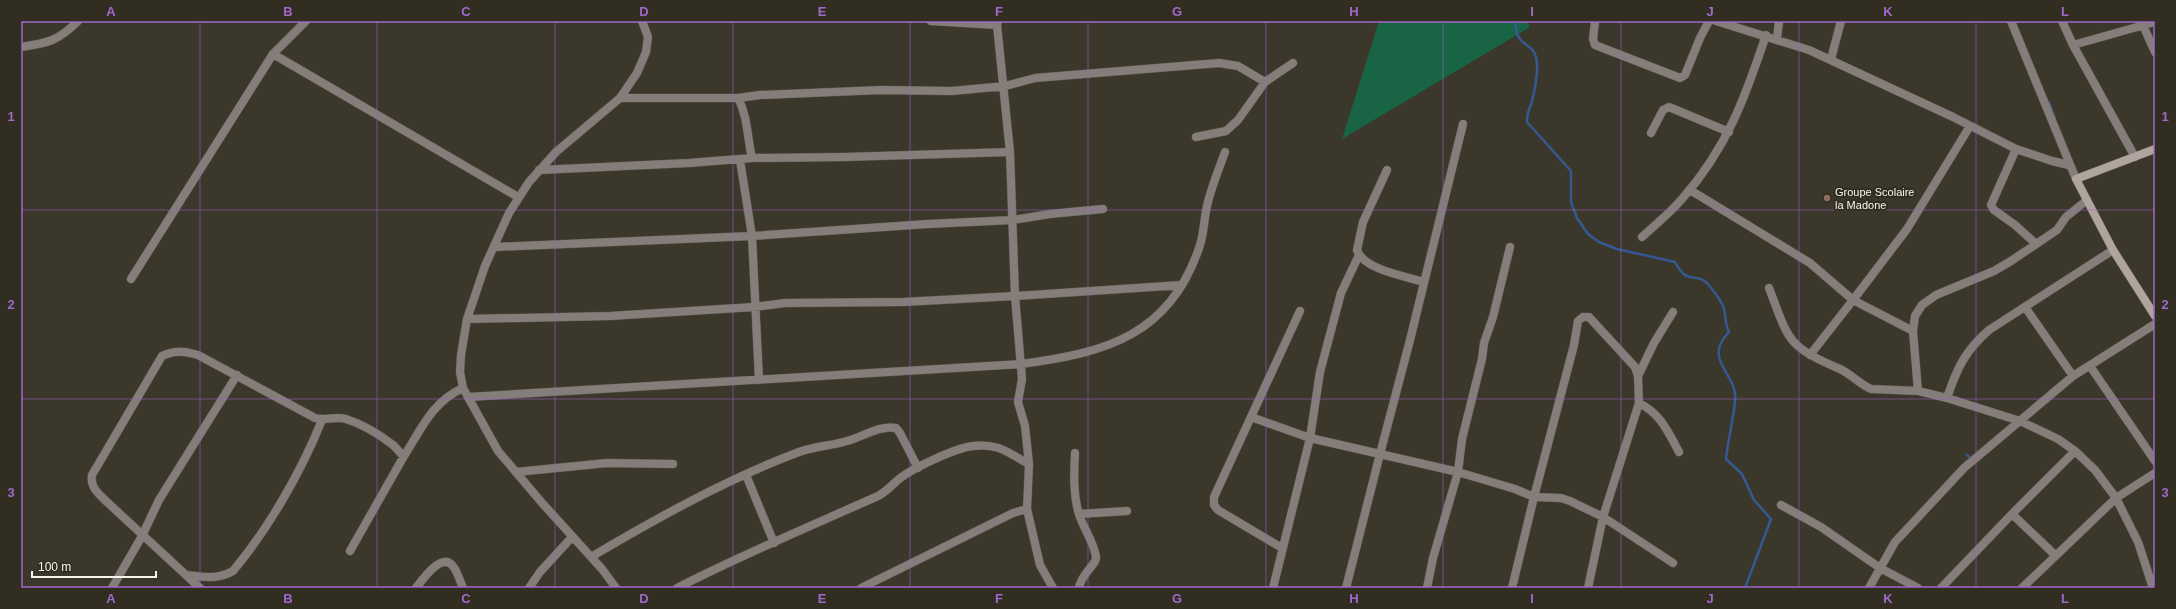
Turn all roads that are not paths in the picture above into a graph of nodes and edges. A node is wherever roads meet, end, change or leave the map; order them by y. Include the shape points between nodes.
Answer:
1 (78, 21) edge
2 (306, 21) edge
3 (642, 21) edge
4 (931, 21) edge
5 (1595, 21) edge
6 (1709, 21) edge
7 (1716, 21) edge
8 (1779, 21) edge
9 (1841, 21) edge
10 (2011, 21) edge
11 (2062, 21) edge
12 (2155, 22) edge
13 (998, 23) edge
14 (2142, 23) edge
15 (1766, 35) junction
16 (1777, 39) junction
17 (2074, 45) junction
18 (21, 47) edge
19 (2155, 52) edge
20 (273, 54) junction
21 (1831, 59) junction
22 (1293, 63) dead end
23 (1265, 82) junction
24 (1005, 86) junction
25 (620, 98) junction
26 (738, 98) junction
27 (1463, 124) dead end
28 (1970, 126) junction
29 (1729, 132) junction
30 (1651, 133) dead end
31 (1196, 137) dead end
32 (2016, 149) junction
33 (2155, 149) edge
34 (1010, 152) junction
35 (1225, 152) dead end
36 (2135, 157) junction
37 (752, 158) junction
38 (740, 160) junction
39 (2069, 165) junction
40 (539, 170) junction
41 (1387, 170) dead end
42 (2076, 179) junction
43 (1690, 190) junction
44 (518, 197) junction
45 (2087, 200) junction
46 (1103, 209) dead end
47 (1013, 220) junction
48 (752, 236) junction
49 (1642, 237) dead end
50 (2035, 243) junction
51 (495, 247) junction
52 (1510, 247) dead end
53 (2113, 250) junction
54 (1359, 255) junction
55 (131, 279) dead end
56 (1424, 282) junction
57 (1182, 285) junction
58 (1769, 288) dead end
59 (1015, 296) junction
60 (1852, 300) junction
61 (754, 307) junction
62 (2025, 307) junction
63 (1300, 311) dead end
64 (1673, 312) dead end
65 (2155, 316) edge
66 (467, 319) junction
67 (2155, 324) edge
68 (1913, 331) junction
69 (1810, 356) junction
70 (1020, 364) junction
71 (2090, 366) junction
72 (237, 375) junction
73 (1638, 376) junction
74 (2073, 376) junction
75 (759, 380) junction
76 (463, 388) junction
77 (1918, 391) junction
78 (468, 398) junction
79 (1947, 398) junction
80 (1639, 403) junction
81 (1251, 417) junction
82 (322, 420) junction
83 (2020, 421) junction
84 (1310, 438) junction
85 (2075, 451) junction
86 (1679, 452) dead end
87 (1075, 453) dead end
88 (1380, 454) junction
89 (404, 456) junction
90 (2155, 461) edge
91 (673, 464) dead end
92 (1029, 464) junction
93 (918, 468) junction
94 (516, 472) junction
95 (1458, 472) junction
96 (2155, 473) edge
97 (746, 475) junction
98 (1534, 497) junction
99 (2116, 498) junction
100 (1781, 505) dead end
101 (1027, 509) junction
102 (1127, 510) dead end
103 (1079, 514) junction
104 (2012, 514) junction
105 (1603, 517) junction
106 (142, 536) junction
107 (572, 537) junction
108 (774, 542) junction
109 (1282, 548) junction
110 (350, 550) dead end
111 (2055, 555) junction
112 (591, 557) junction
113 (1673, 562) dead end
114 (1880, 568) junction
115 (186, 575) junction
116 (2153, 582) edge
117 (112, 588) edge
118 (200, 588) edge
119 (416, 588) edge
120 (463, 588) edge
121 (529, 588) edge
122 (616, 588) edge
123 (677, 588) edge
124 (861, 588) edge
125 (1054, 588) edge
126 (1079, 588) edge
127 (1272, 588) edge
128 (1346, 588) edge
129 (1427, 588) edge
130 (1512, 588) edge
131 (1588, 588) edge
132 (1870, 588) edge
133 (1918, 588) edge
134 (1941, 588) edge
135 (2022, 588) edge

1 - 18 street via 67,33 53,41
2 - 20 street
3 - 25 street via 648,37 646,52 637,73
4 - 13 street
5 - 6 street via 1595,45 1680,78 1685,75
7 - 15 street
8 - 16 street
9 - 21 street
10 - 39 street
11 - 17 street
12 - 14 street
13 - 24 street via 1000,66
14 - 17 street
14 - 19 street
15 - 16 street
15 - 29 street via 1750,85
16 - 21 street
17 - 36 street
20 - 44 street
20 - 55 street
21 - 28 street
22 - 23 street
23 - 24 street via 1238,66 1219,63 1035,78
23 - 31 street via 1238,120 1226,131
24 - 26 street via 952,91 882,90
24 - 34 street
25 - 26 street
25 - 40 street via 556,152
26 - 37 street via 746,118
27 - 56 street
28 - 32 street
28 - 60 street via 1907,229
29 - 30 street via 1669,107 1664,110
29 - 43 street
32 - 39 street
32 - 50 street via 1991,205
33 - 36 street
34 - 37 street
34 - 47 street
35 - 57 street via 1207,206 1201,244
36 - 42 street
37 - 38 street
38 - 40 street
38 - 48 street
39 - 42 street
40 - 44 street
41 - 54 street via 1363,222 1357,250
42 - 45 street
43 - 49 street
43 - 60 street via 1810,263
44 - 51 street
45 - 50 street via 2066,217 2057,230
45 - 53 street
46 - 47 street
47 - 48 street
47 - 59 street
48 - 51 street
48 - 61 street
50 - 68 street via 1994,271 1927,301 1915,316
51 - 66 street via 485,266
52 - 95 street via 1484,343 1462,439
53 - 62 street
53 - 65 street
54 - 56 street via 1372,266
54 - 84 street via 1341,293 1320,372
56 - 88 street
57 - 59 street
57 - 70 street via 1167,307 1150,323 1130,336 1078,354
58 - 69 street via 1785,331 1797,347
59 - 61 street via 903,302 785,303
59 - 70 street
60 - 68 street
60 - 69 street
61 - 66 street via 610,316
61 - 75 street
62 - 74 street
62 - 79 street via 1974,343 1963,358
63 - 81 street
64 - 73 street
66 - 76 street via 460,372
67 - 71 street
68 - 77 street
69 - 77 street via 1840,369 1871,389
70 - 75 street
70 - 92 street via 1022,379 1018,402
71 - 74 street
71 - 90 street
72 - 82 street
72 - 106 street via 159,500
72 - 106 street via 198,355 184,351 162,356 92,475 91,481 94,489
73 - 80 street
73 - 98 street via 1635,367 1589,317 1578,320 1574,345
74 - 83 street
75 - 78 street
76 - 78 street
76 - 89 street via 448,394 438,403
77 - 79 street
78 - 94 street via 498,451
79 - 83 street
80 - 86 street via 1652,410 1661,420
80 - 105 street
81 - 84 street
81 - 109 street via 1214,497 1214,505 1218,510
82 - 89 street via 344,418 356,423 394,446
82 - 115 street via 299,471 279,505 233,571 222,577
83 - 85 street via 2058,439
83 - 114 street via 1998,438 1939,494 1895,542
84 - 88 street
84 - 109 street
85 - 99 street via 2095,470
85 - 104 street
87 - 103 street via 1073,477
88 - 95 street
88 - 128 street
89 - 110 street
91 - 94 street via 607,463
92 - 93 street via 1006,450 993,446 973,446
92 - 101 street
93 - 97 street via 900,433 896,428 890,427 846,442 800,451
93 - 108 street via 881,494
94 - 107 street
95 - 98 street
95 - 129 street
96 - 99 street
97 - 108 street
97 - 112 street via 633,532
98 - 105 street via 1561,498
98 - 130 street
99 - 111 street
99 - 116 street via 2138,542
100 - 114 street via 1821,527
101 - 124 street via 1013,513
101 - 125 street via 1040,565
102 - 103 street
103 - 126 street via 1096,557 1093,566 1085,572
104 - 111 street
104 - 134 street
105 - 113 street
105 - 131 street
106 - 115 street
106 - 117 street
107 - 112 street
107 - 121 street
108 - 123 street
109 - 127 street
111 - 135 street
112 - 122 street
114 - 132 street
114 - 133 street
115 - 118 street
119 - 120 street via 438,562 445,561 452,564

